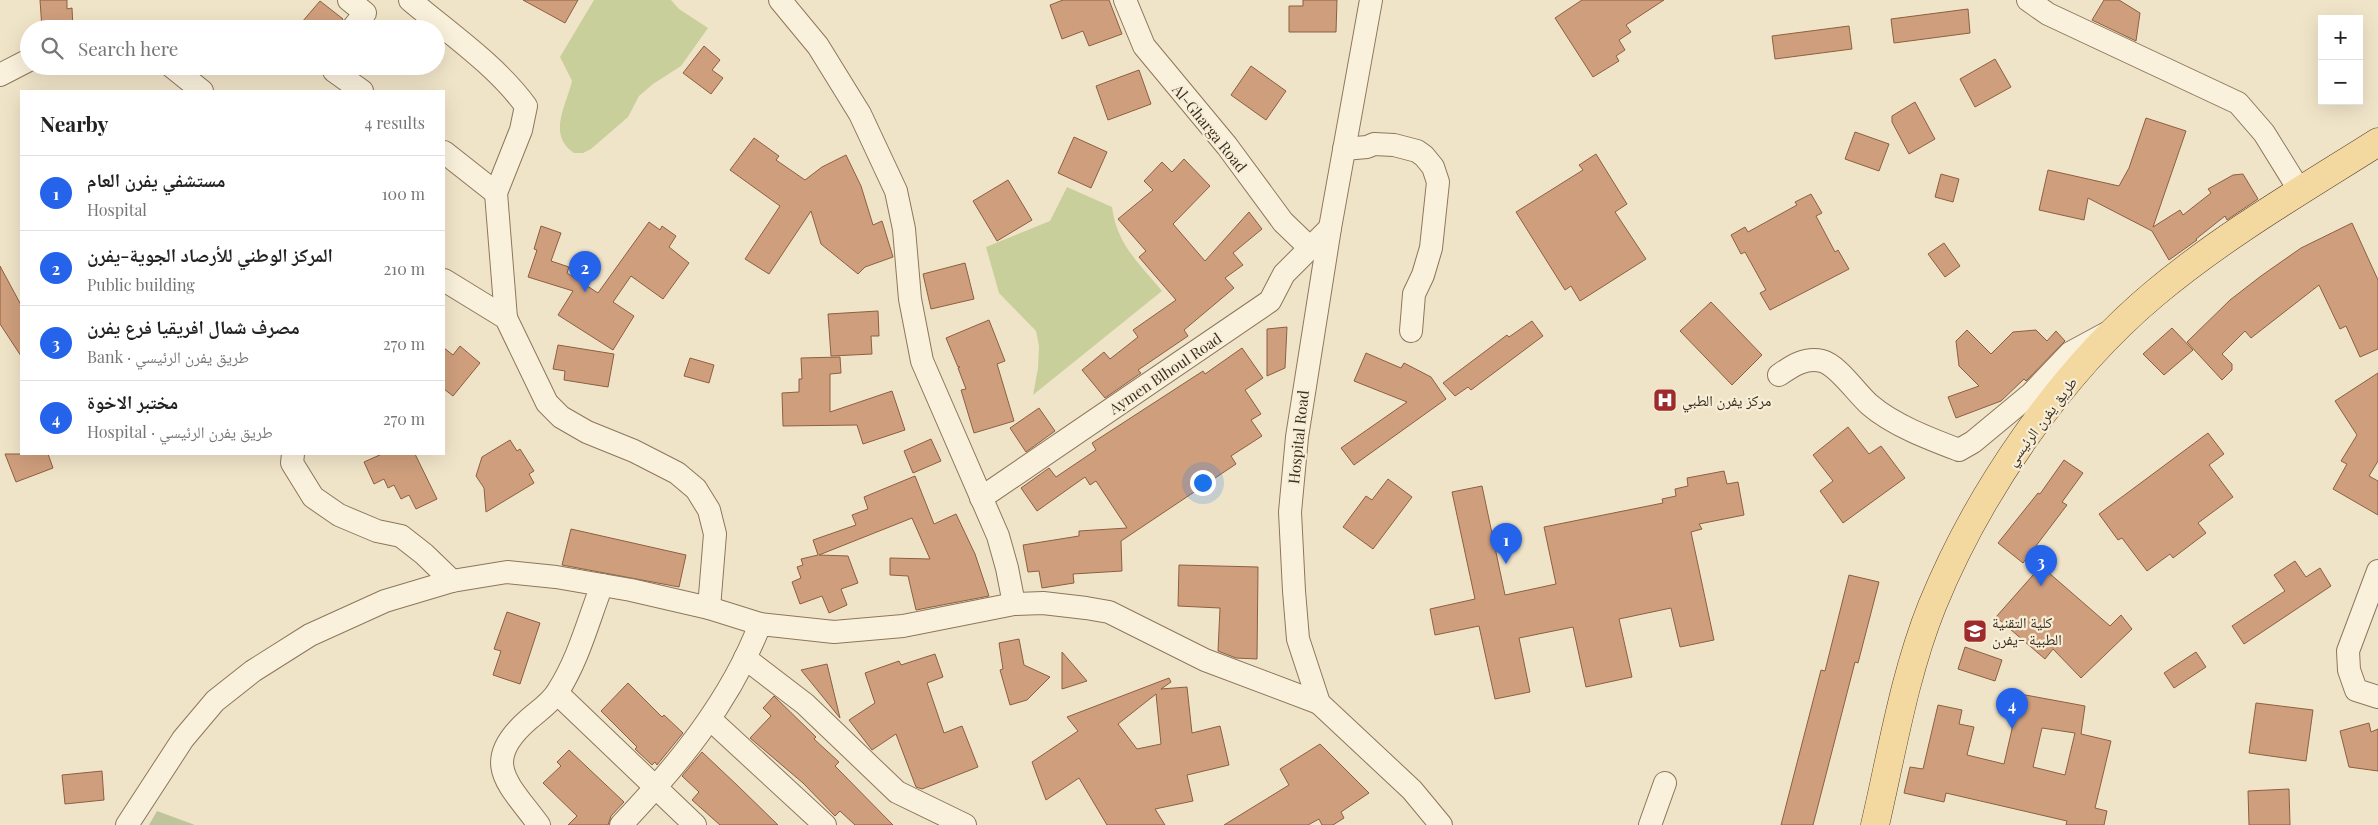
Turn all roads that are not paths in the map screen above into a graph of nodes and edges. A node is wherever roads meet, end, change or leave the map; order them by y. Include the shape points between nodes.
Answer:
1 (349, 0) edge
2 (410, 0) edge
3 (780, 0) edge
4 (1125, 0) edge
5 (1371, 0) edge
6 (2028, 0) edge
7 (359, 20) edge
8 (434, 20) edge
9 (445, 29) edge
10 (20, 65) edge
11 (0, 75) edge
12 (182, 75) edge
13 (340, 75) edge
14 (201, 90) edge
15 (361, 90) edge
16 (2378, 142) edge
17 (1344, 149) junction
18 (445, 153) edge
19 (2300, 191) junction
20 (496, 193) junction
21 (1330, 228) junction
22 (1309, 247) junction
23 (445, 281) edge
24 (506, 318) junction
25 (2117, 329) junction
26 (1411, 331) dead end
27 (1779, 375) dead end
28 (293, 455) edge
29 (981, 498) junction
30 (2378, 570) edge
31 (452, 581) junction
32 (602, 585) junction
33 (1014, 604) junction
34 (709, 608) junction
35 (760, 624) junction
36 (745, 658) junction
37 (557, 693) junction
38 (2378, 697) edge
39 (1319, 703) junction
40 (710, 719) junction
41 (1665, 783) dead end
42 (656, 789) junction
43 (127, 825) edge
44 (539, 825) edge
45 (621, 825) edge
46 (695, 825) edge
47 (825, 825) edge
48 (965, 825) edge
49 (1441, 825) edge
50 (1650, 825) edge
51 (1875, 825) edge

1 - 7 street via 365,13
2 - 8 street
3 - 29 street via 818,46 860,114 896,190 904,229 910,299 922,361
4 - 22 street, Al-Gharga Road via 1144,46 1227,146 1283,222
5 - 17 street, Hospital Road
6 - 19 street via 2048,14 2238,103 2264,133
9 - 20 street via 516,92 526,106 521,130
10 - 11 street
12 - 14 street
13 - 15 street
16 - 19 main road, طريق يفرن الرئيسي
17 - 21 street, Hospital Road
17 - 26 street via 1374,144 1394,145 1416,151 1433,167 1438,182 1431,248 1414,294
18 - 20 street
19 - 25 main road, طريق يفرن الرئيسي via 2223,241 2154,294
20 - 24 street
21 - 22 street, Aymen Blhoul Road
21 - 39 street, Hospital Road via 1309,352 1290,512 1298,639
22 - 29 street, Aymen Blhoul Road via 1284,274 1270,300
23 - 24 street
24 - 34 street via 547,403 561,418 586,432 634,450 677,473 696,489 709,510 715,534
25 - 27 street via 2070,353 2012,410 1959,450 1912,431 1877,410 1830,365 1821,361 1795,364
25 - 51 main road, طريق يفرن الرئيسي via 2047,408 1987,498 1958,549 1932,606 1912,666
28 - 31 street via 292,463 313,497 339,515 377,531 401,536
29 - 33 street via 998,536
30 - 38 street via 2348,651 2349,670 2356,690
31 - 32 street via 507,572
31 - 43 street via 385,601 310,635 253,671 215,701 183,739
32 - 34 street
32 - 37 street via 577,657
33 - 35 street via 903,626 834,632
33 - 39 street via 1042,603 1109,612 1205,660
34 - 35 street
35 - 36 street
36 - 40 street
36 - 48 street via 805,704 897,792
37 - 42 street
37 - 44 street via 514,733 501,757 502,770 510,785
39 - 49 street, Hospital Road via 1412,790
40 - 42 street
40 - 47 street
41 - 50 street
42 - 45 street
42 - 46 street

